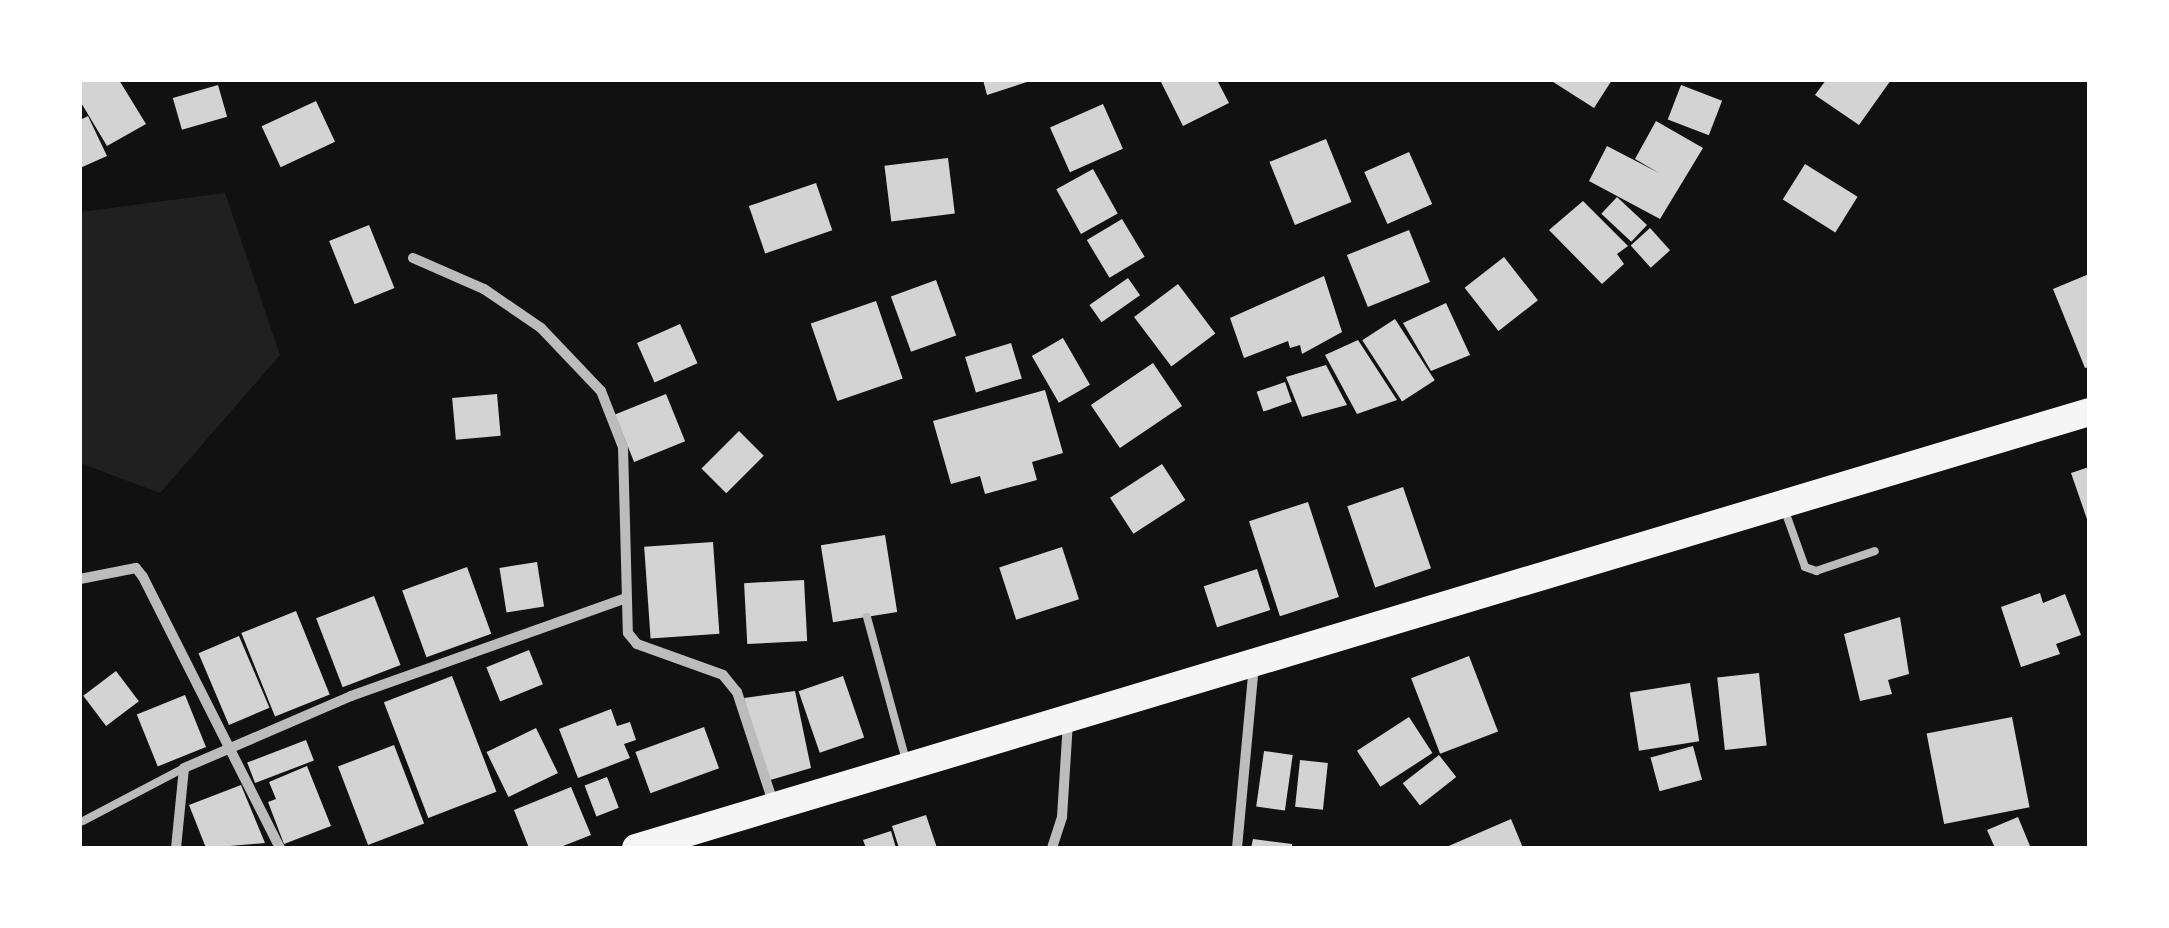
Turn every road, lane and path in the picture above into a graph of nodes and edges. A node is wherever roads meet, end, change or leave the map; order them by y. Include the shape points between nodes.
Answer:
1 (413, 258) dead end
2 (2089, 412) edge
3 (1784, 507) junction
4 (1875, 551) dead end
5 (80, 579) edge
6 (624, 599) junction
7 (867, 616) dead end
8 (1254, 663) junction
9 (1068, 716) junction
10 (234, 747) junction
11 (907, 765) junction
12 (184, 768) junction
13 (774, 806) junction
14 (83, 821) dead end
15 (176, 848) edge
16 (280, 848) edge
17 (636, 848) edge
18 (1052, 848) edge
19 (1237, 848) edge

1 - 6 street via 484,288 542,328 601,391 623,447
2 - 3 highway
3 - 4 lane via 1806,566 1816,570
3 - 8 highway
5 - 10 street via 136,568
6 - 10 street via 351,696
6 - 13 street via 637,644 723,675 737,692
7 - 11 lane
8 - 9 highway
8 - 19 street
9 - 11 highway
9 - 18 street via 1062,816
10 - 12 street
10 - 16 street
11 - 13 highway
12 - 14 lane
12 - 15 street
13 - 17 highway

